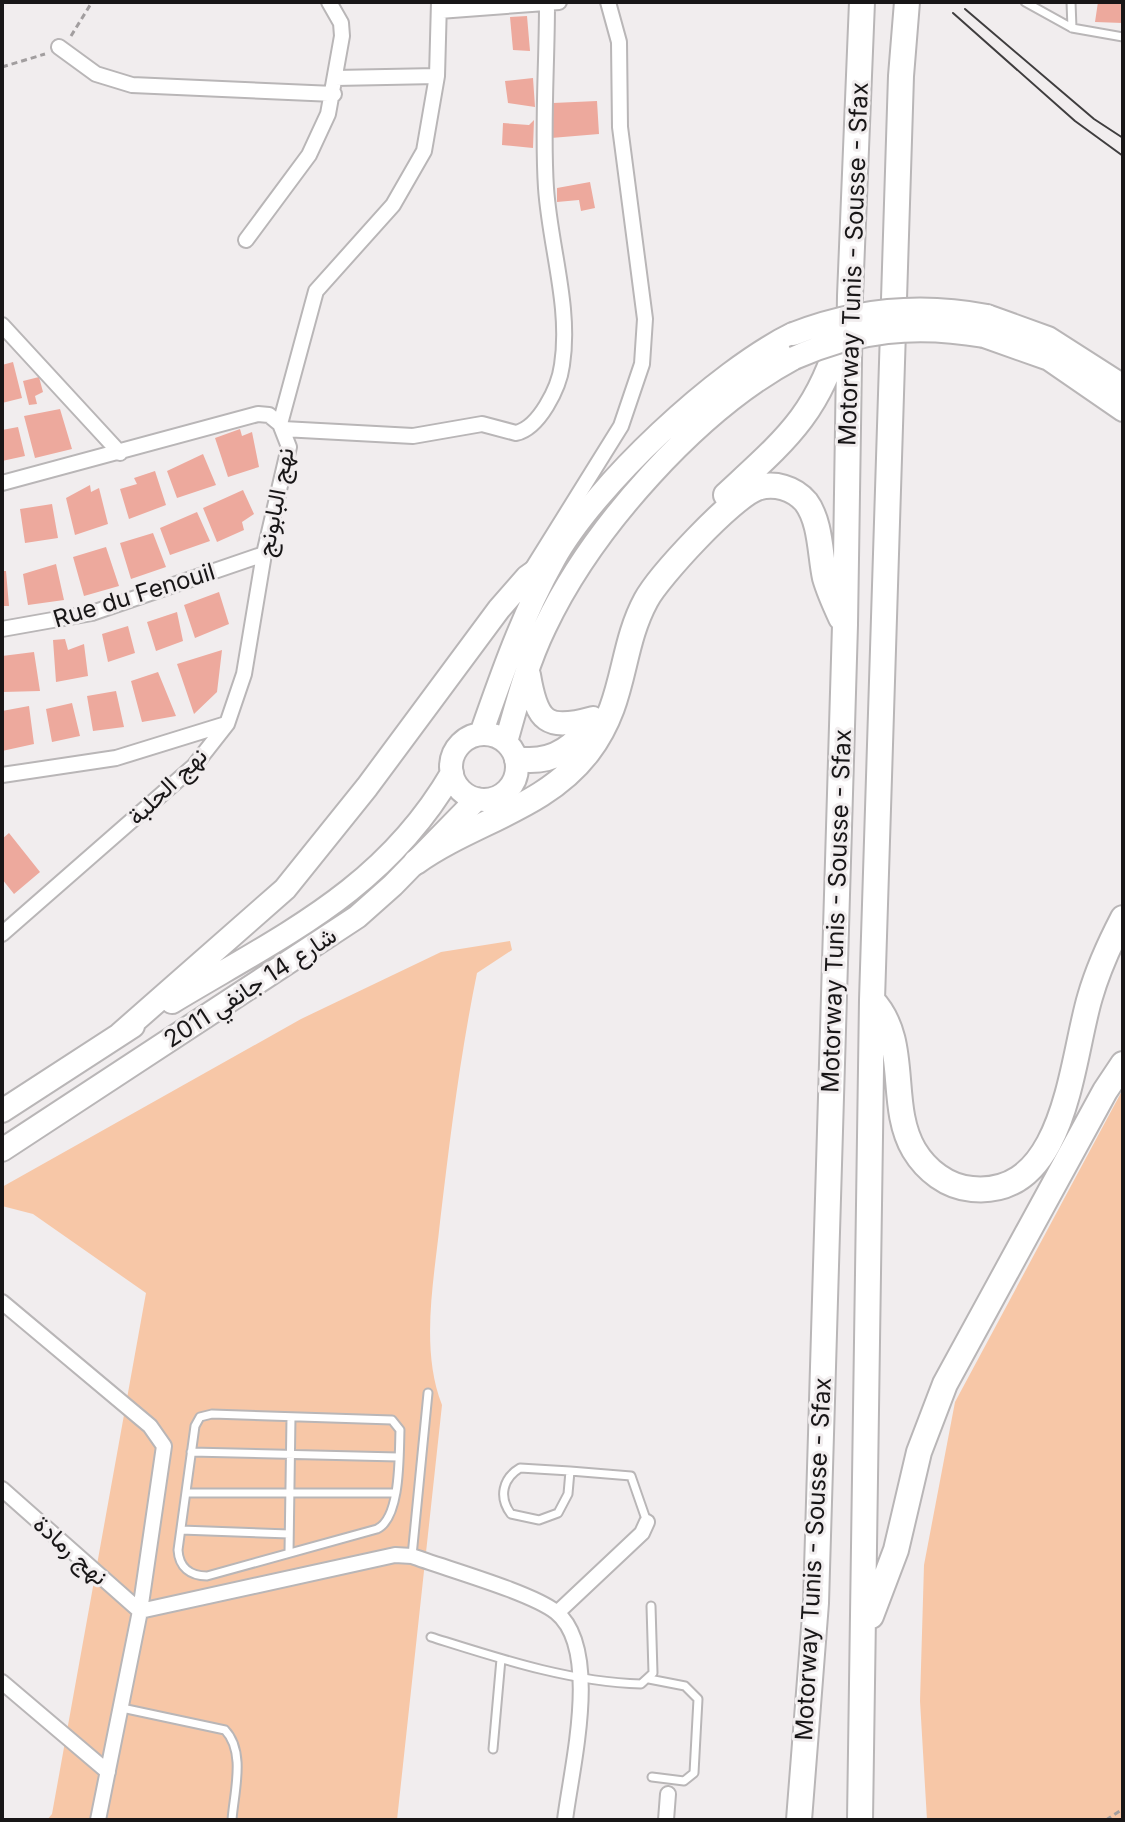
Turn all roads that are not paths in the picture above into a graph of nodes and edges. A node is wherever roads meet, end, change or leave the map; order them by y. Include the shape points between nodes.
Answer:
1 (329, 2) edge
2 (608, 2) edge
3 (862, 2) edge
4 (907, 2) edge
5 (1025, 2) edge
6 (1071, 2) edge
7 (553, 3) edge
8 (439, 7) edge
9 (1072, 28) junction
10 (1123, 37) edge
11 (59, 47) dead end
12 (437, 76) junction
13 (335, 78) junction
14 (334, 94) junction
15 (246, 240) dead end
16 (850, 296) junction
17 (2, 325) edge
18 (985, 326) junction
19 (9, 338) edge
20 (1123, 386) edge
21 (1123, 410) edge
22 (282, 426) junction
23 (120, 453) junction
24 (2, 483) edge
25 (264, 554) junction
26 (555, 557) junction
27 (527, 577) junction
28 (845, 625) junction
29 (2, 629) edge
30 (528, 666) junction
31 (593, 718) junction
32 (227, 724) junction
33 (481, 734) junction
34 (177, 741) junction
35 (512, 750) junction
36 (194, 766) junction
37 (452, 773) junction
38 (2, 775) edge
39 (477, 799) junction
40 (416, 862) junction
41 (1123, 918) edge
42 (2, 934) edge
43 (872, 1000) junction
44 (120, 1034) junction
45 (1123, 1064) edge
46 (2, 1111) edge
47 (2, 1150) edge
48 (2, 1302) edge
49 (428, 1393) dead end
50 (291, 1417) junction
51 (191, 1452) junction
52 (291, 1455) junction
53 (398, 1457) junction
54 (570, 1471) junction
55 (2, 1489) edge
56 (186, 1493) junction
57 (290, 1493) junction
58 (395, 1493) junction
59 (647, 1522) joint
60 (181, 1530) junction
61 (289, 1534) junction
62 (289, 1553) junction
63 (412, 1556) junction
64 (207, 1576) junction
65 (208, 1596) junction
66 (651, 1606) dead end
67 (140, 1611) junction
68 (557, 1613) junction
69 (865, 1629) junction
70 (431, 1637) dead end
71 (501, 1659) junction
72 (582, 1677) junction
73 (649, 1679) junction
74 (2, 1682) edge
75 (122, 1708) junction
76 (493, 1749) dead end
77 (108, 1772) junction
78 (652, 1777) dead end
79 (668, 1794) dead end
80 (98, 1820) edge
81 (232, 1820) edge
82 (565, 1820) edge
83 (666, 1820) edge
84 (799, 1820) edge
85 (860, 1820) edge

1 - 13 street via 341,23
2 - 27 street via 619,42 620,127 645,319 642,364 621,426
3 - 16 highway, Motorway Tunis - Sousse - Sfax
4 - 43 highway, Motorway Tunis - Sousse - Sfax
5 - 9 lane
6 - 9 lane
7 - 8 street
7 - 22 street via 546,186 564,321 562,365 551,397 531,425 516,433 482,424 413,436
8 - 12 street
9 - 10 lane
11 - 14 street via 83,67 120,83
12 - 13 street
12 - 22 street via 431,127 410,178 353,253 316,291
13 - 14 street
14 - 15 street via 309,155
16 - 28 highway, Motorway Tunis - Sousse - Sfax
16 - 31 highway via 833,362 806,415 662,555 635,591
17 - 19 street
18 - 20 highway via 1048,338
18 - 21 highway via 1049,359
18 - 26 highway, bridge via 922,308 879,310 793,334 734,369 671,425 597,502
18 - 30 highway, bridge via 878,331 841,339 794,358 723,406 655,470 570,580
19 - 23 street
22 - 23 street, نهج البابونج via 269,415 258,414
22 - 25 street, نهج البابونج via 289,447
23 - 24 street, نهج البابونج
25 - 29 street, Rue du Fenouil via 92,613
25 - 32 street, نهج البابونج via 244,674
26 - 27 highway
26 - 33 highway via 526,615
27 - 44 highway via 285,889
28 - 40 highway via 829,591 806,503 779,486 747,493 669,568 647,598 609,719 569,775
28 - 84 highway, Motorway Tunis - Sousse - Sfax via 816,1603
30 - 31 highway via 535,705 547,720 561,725
30 - 35 highway
31 - 35 highway via 562,753 540,760
32 - 34 street, نهج الحلبة
32 - 36 street, نهج الحلبة
33 - 35 highway
33 - 37 highway, شارع 14 جانفي 2011 via 461,743
34 - 36 street via 189,751
34 - 38 street, نهج الحلبة via 116,758
35 - 39 highway, شارع 14 جانفي 2011 via 516,778 504,793
36 - 42 street, نهج الحلبة
37 - 39 highway via 461,790
37 - 44 highway, شارع 14 جانفي 2011 via 427,812 361,884
39 - 40 highway, شارع 14 جانفي 2011
40 - 47 highway, شارع 14 جانفي 2011 via 357,917
41 - 43 highway via 1092,989 1073,1073 1049,1145 1022,1177 995,1188 953,1185 930,1170 913,1148 891,1031
43 - 69 highway, Motorway Tunis - Sousse - Sfax
44 - 46 highway, شارع 14 جانفي 2011
45 - 69 highway via 945,1384 919,1452 887,1577
48 - 67 street via 162,1439 165,1456
49 - 63 lane
50 - 51 lane via 203,1415 196,1421
50 - 52 lane
50 - 53 lane via 392,1420 400,1430
51 - 52 lane
51 - 56 lane
52 - 53 lane
52 - 57 lane
53 - 58 lane
54 - 54 lane via 520,1468 506,1481 507,1508 524,1519 549,1518 565,1504
54 - 59 lane via 631,1476
55 - 67 street, نهج رمادة
56 - 57 lane
56 - 60 lane
57 - 58 lane
57 - 61 lane
58 - 62 lane via 392,1515 384,1526
59 - 68 street via 642,1533
60 - 61 lane
60 - 64 lane via 180,1562 188,1572
61 - 62 lane
62 - 64 lane
63 - 65 street via 387,1555
63 - 68 street
64 - 65 lane
65 - 67 street
66 - 73 lane
67 - 75 street
68 - 72 street via 577,1647
69 - 85 highway, Motorway Tunis - Sousse - Sfax
70 - 71 lane
71 - 72 lane
71 - 76 lane
72 - 73 lane via 641,1684
72 - 82 street
73 - 78 lane via 691,1688 698,1706 694,1773 684,1781
74 - 77 street
75 - 77 street
75 - 81 lane via 225,1730 232,1737 237,1755
77 - 80 street
79 - 83 street

